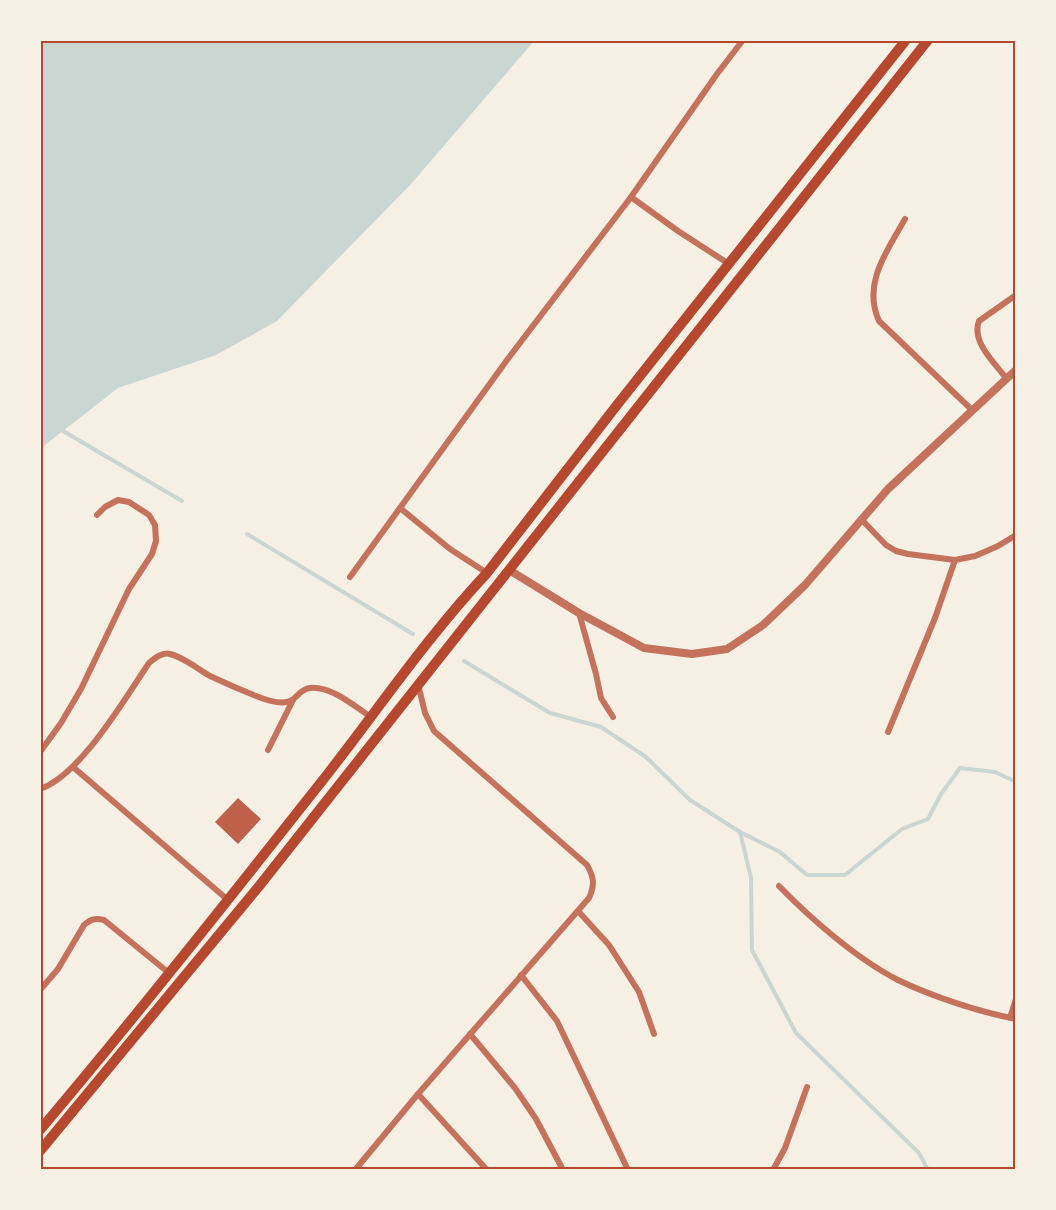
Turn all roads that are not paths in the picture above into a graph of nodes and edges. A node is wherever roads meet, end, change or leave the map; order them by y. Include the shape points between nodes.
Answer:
1 (743, 40) edge
2 (906, 40) edge
3 (928, 40) edge
4 (631, 197) junction
5 (905, 219) dead end
6 (729, 264) junction
7 (1016, 295) edge
8 (1016, 370) edge
9 (1006, 378) junction
10 (972, 410) junction
11 (400, 508) junction
12 (97, 515) dead end
13 (861, 519) junction
14 (1016, 535) edge
15 (955, 560) junction
16 (509, 570) junction
17 (487, 573) junction
18 (350, 577) dead end
19 (579, 613) junction
20 (418, 684) junction
21 (293, 699) junction
22 (371, 717) junction
23 (613, 717) dead end
24 (888, 732) dead end
25 (268, 750) dead end
26 (40, 752) edge
27 (72, 767) junction
28 (40, 789) edge
29 (779, 886) dead end
30 (228, 900) junction
31 (578, 910) junction
32 (170, 972) junction
33 (521, 975) junction
34 (40, 990) edge
35 (1016, 999) edge
36 (1013, 1018) edge
37 (470, 1034) junction
38 (654, 1034) dead end
39 (807, 1087) dead end
40 (418, 1094) junction
41 (40, 1130) edge
42 (40, 1151) edge
43 (355, 1170) edge
44 (486, 1170) edge
45 (564, 1170) edge
46 (628, 1170) edge
47 (773, 1170) edge

1 - 4 street
2 - 6 main road
3 - 16 main road
4 - 6 street
4 - 11 street
5 - 10 street via 879,264 872,299 874,309 879,321
6 - 17 main road
7 - 9 street via 977,326 977,338
8 - 9 street
9 - 10 street
10 - 13 street
11 - 17 street
11 - 18 street
12 - 26 street via 118,500 129,502 149,516 155,525 156,541 81,689
13 - 15 street via 896,551
13 - 19 street via 805,585 763,625 727,649 692,654 644,648
14 - 15 street via 975,556
15 - 24 street
16 - 19 street
16 - 20 main road
17 - 22 main road
19 - 23 street via 601,698
20 - 31 street via 434,731 587,865 594,876 593,888
20 - 42 main road via 238,912
21 - 22 street via 312,687 326,690
21 - 25 street
21 - 27 street via 286,702 258,697 168,654 159,656 149,663
22 - 30 main road
27 - 28 street via 60,779
27 - 30 street
29 - 36 street via 824,927 898,980
30 - 32 main road
31 - 33 street
31 - 38 street via 609,945 639,992
32 - 34 street via 104,920 96,918 84,925 58,969
32 - 41 main road
33 - 37 street
33 - 46 street via 557,1021
35 - 36 street
37 - 40 street
37 - 45 street via 536,1119
39 - 47 street
40 - 43 street
40 - 44 street

